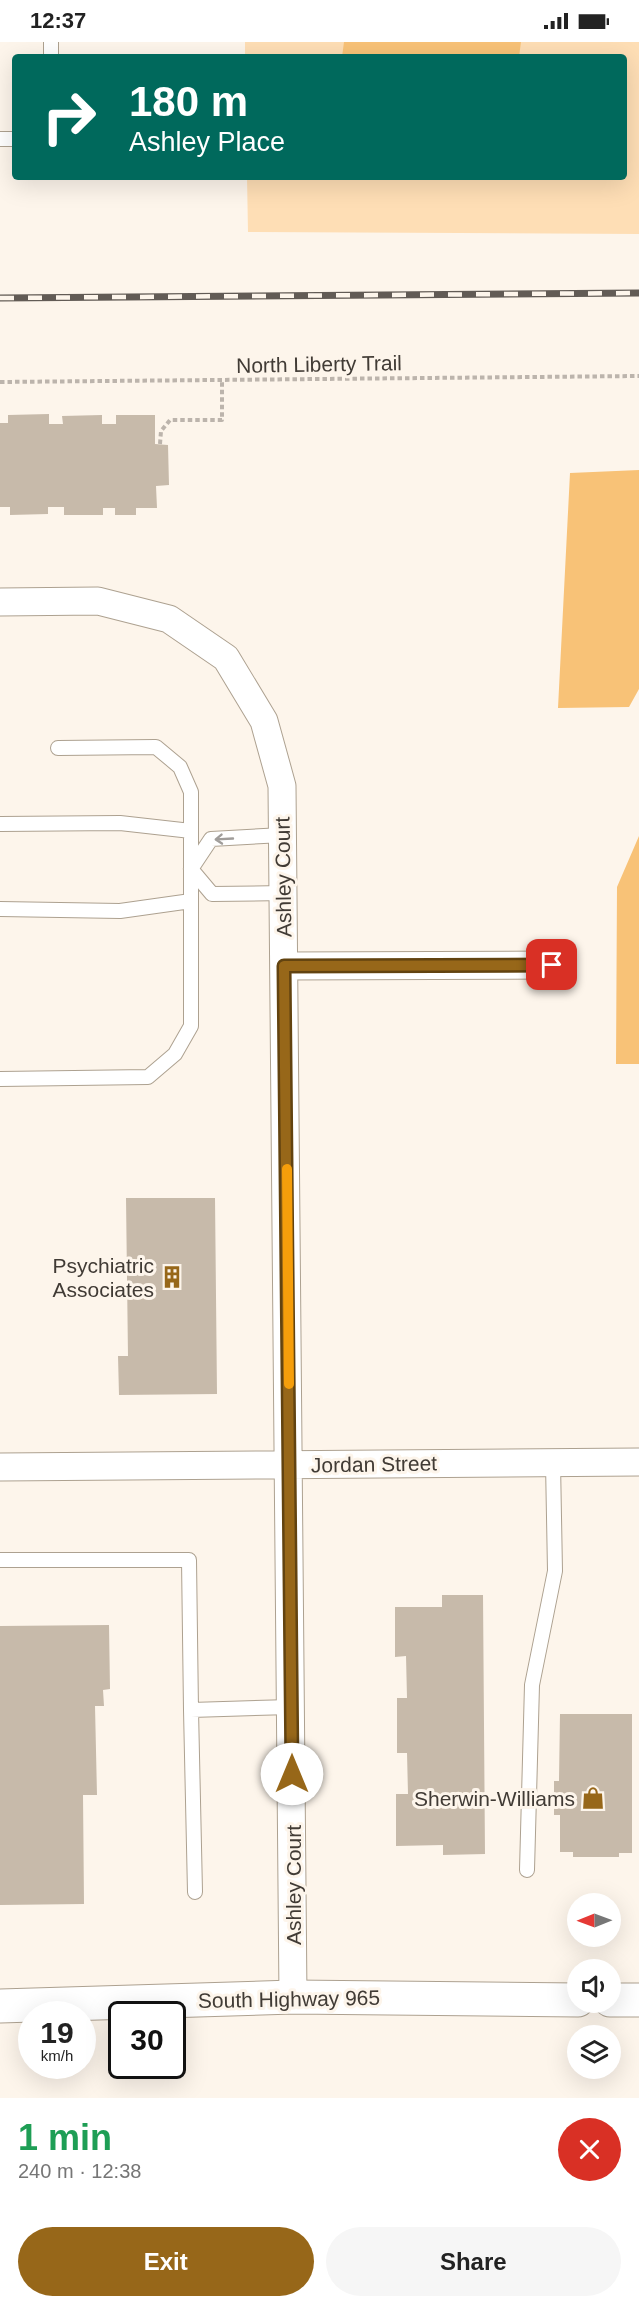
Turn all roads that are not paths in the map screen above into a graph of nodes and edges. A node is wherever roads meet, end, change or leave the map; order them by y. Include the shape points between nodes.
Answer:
1 (0, 602) edge
2 (58, 748) dead end
3 (0, 824) edge
4 (191, 831) junction
5 (283, 835) junction
6 (191, 869) junction
7 (284, 893) junction
8 (191, 901) junction
9 (0, 909) edge
10 (552, 965) dead end
11 (284, 966) junction
12 (0, 1079) edge
13 (639, 1462) edge
14 (553, 1463) junction
15 (290, 1465) junction
16 (0, 1467) edge
17 (0, 1560) edge
18 (291, 1707) junction
19 (192, 1710) junction
20 (527, 1870) dead end
21 (195, 1892) dead end
22 (293, 1997) junction
23 (567, 2000) edge
24 (621, 2000) edge
25 (639, 2000) edge
26 (0, 2006) edge

1 - 5 street, Ashley Court via 98,601 169,619 226,658 264,721 282,786
2 - 4 lane via 156,747 180,767 191,792
3 - 4 lane via 120,823
4 - 6 lane
5 -> 6 lane via 211,839
5 - 7 street, Ashley Court
6 - 7 lane via 212,894
6 - 8 lane
7 - 11 street, Ashley Court
8 - 9 lane via 120,911
8 - 12 lane via 191,1026 175,1054 148,1077
10 - 11 street
11 - 15 street, Ashley Court
13 - 14 street, Jordan Street
14 - 15 street, Jordan Street
14 - 20 lane via 555,1571 532,1685
15 - 16 street, Jordan Street
15 - 18 street, Ashley Court
17 - 19 lane via 189,1560
18 - 19 lane
18 - 22 street, Ashley Court
19 - 21 lane
22 - 23 street, South Highway 965
22 - 26 street, South Highway 965
24 - 25 street

